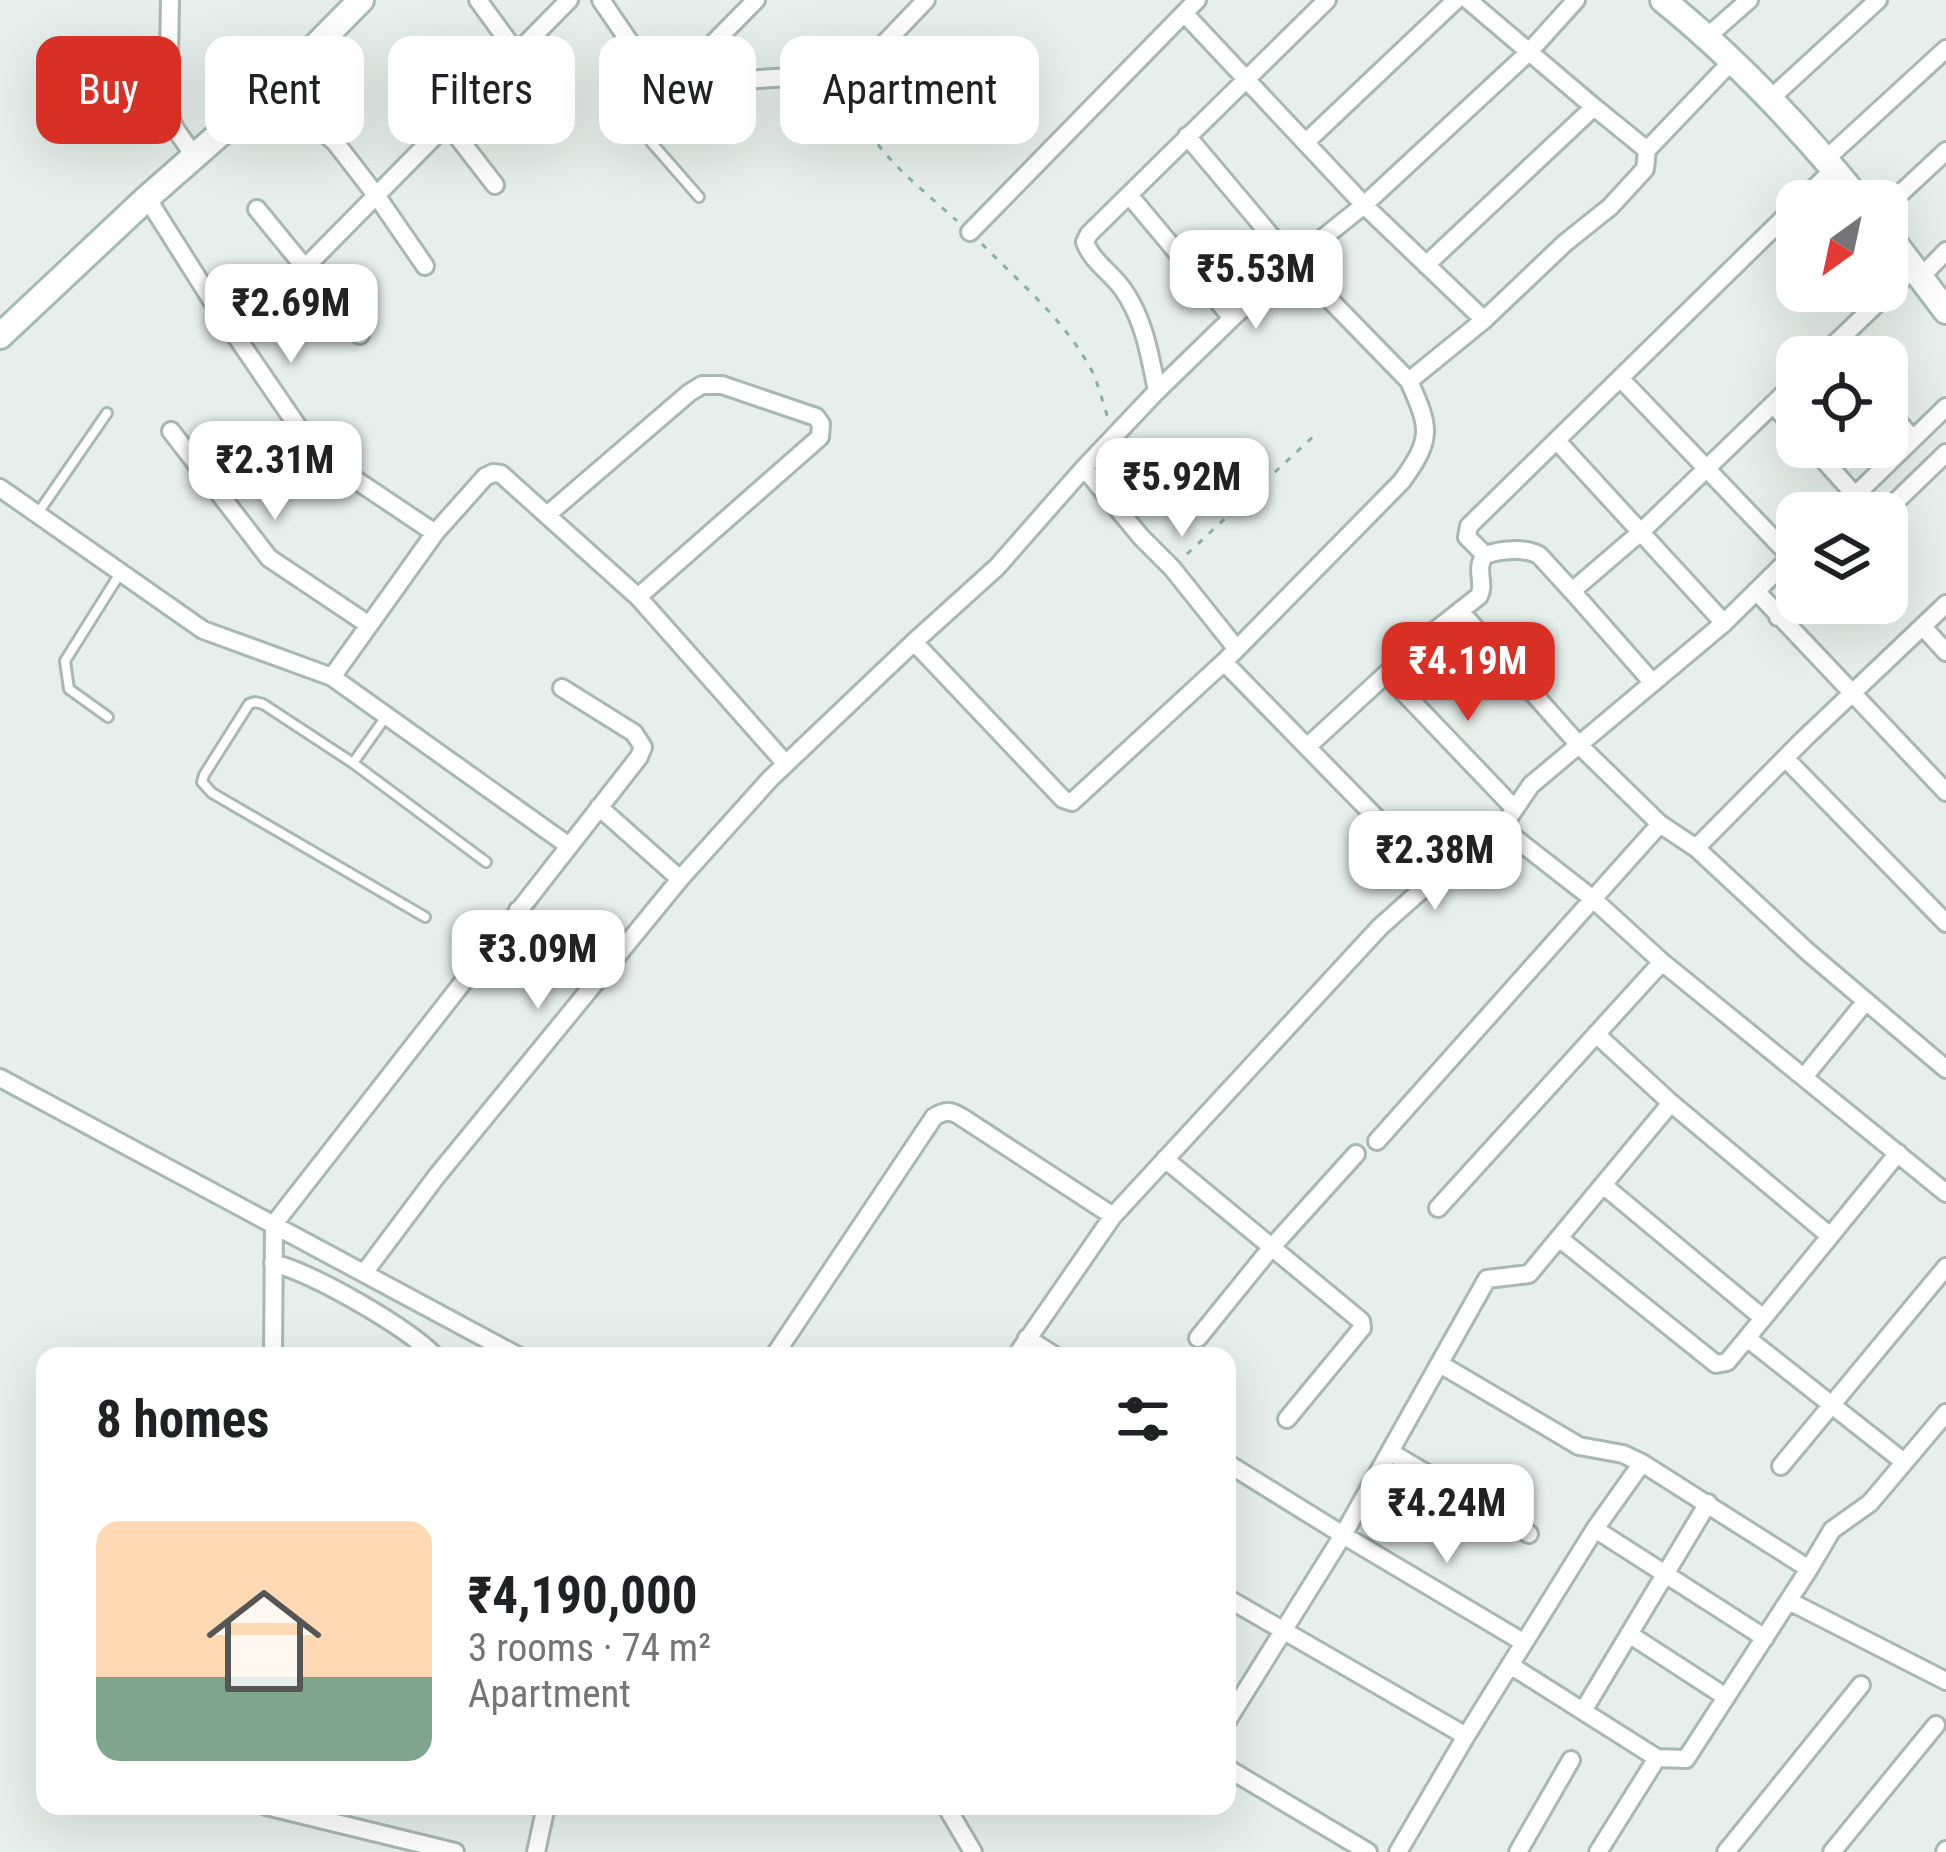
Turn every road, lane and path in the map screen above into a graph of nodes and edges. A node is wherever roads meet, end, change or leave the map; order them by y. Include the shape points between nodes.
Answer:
1 (170, 0) edge
2 (361, 0) edge
3 (478, 0) edge
4 (569, 0) edge
5 (602, 0) edge
6 (756, 0) edge
7 (926, 0) edge
8 (1327, 0) edge
9 (1456, 0) edge
10 (1468, 0) edge
11 (1576, 0) edge
12 (1663, 0) edge
13 (1749, 0) edge
14 (1878, 0) edge
15 (1191, 6) edge
16 (325, 36) edge
17 (504, 36) edge
18 (532, 36) edge
19 (626, 36) edge
20 (720, 36) edge
21 (891, 36) edge
22 (1708, 36) junction
23 (1946, 49) edge
24 (1528, 52) junction
25 (1733, 60) junction
26 (1246, 78) junction
27 (1771, 98) junction
28 (1594, 107) junction
29 (1187, 136) junction
30 (1306, 142) junction
31 (210, 144) edge
32 (337, 144) edge
33 (427, 144) edge
34 (463, 144) edge
35 (653, 144) edge
36 (880, 144) edge
37 (1647, 150) junction
38 (1946, 151) edge
39 (195, 157) junction
40 (1830, 164) junction
41 (1817, 180) edge
42 (1843, 180) edge
43 (496, 185) dead end
44 (1908, 186) edge
45 (376, 195) junction
46 (150, 196) junction
47 (1129, 196) junction
48 (699, 197) dead end
49 (1364, 206) junction
50 (257, 209) dead end
51 (1776, 225) edge
52 (970, 232) junction
53 (1946, 251) edge
54 (1908, 260) edge
55 (1293, 262) junction
56 (1426, 265) junction
57 (307, 266) junction
58 (424, 266) dead end
59 (1917, 272) junction
60 (280, 293) dead end
61 (1946, 311) edge
62 (1232, 318) junction
63 (1484, 320) junction
64 (360, 335) dead end
65 (0, 336) edge
66 (1849, 336) edge
67 (1620, 378) junction
68 (1409, 381) junction
69 (1157, 392) junction
70 (1776, 401) edge
71 (1773, 404) junction
72 (1776, 407) edge
73 (1946, 407) edge
74 (106, 413) dead end
75 (172, 430) dead end
76 (1317, 433) dead end
77 (1908, 433) edge
78 (1114, 436) junction
79 (1913, 439) junction
80 (1558, 442) junction
81 (1946, 453) edge
82 (1706, 467) junction
83 (1084, 468) junction
84 (1831, 468) edge
85 (0, 488) edge
86 (1852, 492) edge
87 (1858, 492) edge
88 (1906, 492) edge
89 (37, 514) junction
90 (547, 515) junction
91 (1642, 531) junction
92 (435, 533) junction
93 (1776, 536) edge
94 (1485, 555) junction
95 (1172, 568) junction
96 (1776, 572) edge
97 (121, 573) junction
98 (1572, 591) junction
99 (1756, 591) junction
100 (638, 597) junction
101 (1946, 604) edge
102 (1460, 611) junction
103 (1776, 614) edge
104 (1724, 623) junction
105 (1786, 624) edge
106 (369, 625) junction
107 (1923, 627) junction
108 (914, 642) junction
109 (1946, 652) edge
110 (1230, 655) junction
111 (1386, 674) junction
112 (332, 677) junction
113 (1653, 682) junction
114 (562, 688) dead end
115 (1853, 693) junction
116 (387, 716) junction
117 (108, 717) dead end
118 (1579, 745) junction
119 (1307, 747) junction
120 (1785, 758) junction
121 (353, 763) junction
122 (787, 764) junction
123 (1946, 792) edge
124 (599, 807) junction
125 (1515, 808) junction
126 (1660, 824) junction
127 (1502, 828) junction
128 (569, 846) junction
129 (1696, 848) junction
130 (486, 862) dead end
131 (1435, 878) junction
132 (680, 879) junction
133 (1592, 899) junction
134 (518, 910) junction
135 (424, 916) dead end
136 (1946, 923) edge
137 (1662, 962) junction
138 (596, 982) junction
139 (1866, 1001) junction
140 (1596, 1034) junction
141 (1946, 1069) edge
142 (1804, 1077) junction
143 (0, 1078) edge
144 (1671, 1102) junction
145 (1377, 1141) dead end
146 (1356, 1154) dead end
147 (1898, 1154) junction
148 (1165, 1159) junction
149 (1603, 1185) junction
150 (1946, 1192) edge
151 (1438, 1208) dead end
152 (1114, 1216) junction
153 (274, 1224) junction
154 (1830, 1237) junction
155 (1559, 1238) junction
156 (1271, 1248) junction
157 (273, 1263) junction
158 (1946, 1267) edge
159 (364, 1273) junction
160 (1763, 1318) junction
161 (1027, 1338) junction
162 (1198, 1338) dead end
163 (1747, 1338) junction
164 (273, 1347) edge
165 (426, 1347) edge
166 (501, 1347) edge
167 (780, 1347) edge
168 (1022, 1347) edge
169 (1041, 1347) edge
170 (1440, 1364) junction
171 (1832, 1403) junction
172 (1946, 1413) edge
173 (1287, 1419) dead end
174 (1390, 1452) junction
175 (1642, 1462) junction
176 (1904, 1462) junction
177 (1781, 1466) dead end
178 (1236, 1469) edge
179 (1708, 1503) junction
180 (1594, 1529) junction
181 (1529, 1534) dead end
182 (1343, 1535) junction
183 (1809, 1569) junction
184 (1665, 1574) junction
185 (1789, 1601) junction
186 (1236, 1603) edge
187 (1283, 1630) junction
188 (1629, 1634) junction
189 (1765, 1638) junction
190 (1523, 1642) junction
191 (1510, 1665) junction
192 (1946, 1681) edge
193 (1861, 1685) dead end
194 (1726, 1697) junction
195 (1236, 1706) edge
196 (1583, 1711) junction
197 (1936, 1725) dead end
198 (1466, 1736) junction
199 (1657, 1758) junction
200 (1571, 1760) dead end
201 (1236, 1773) edge
202 (303, 1815) edge
203 (544, 1815) edge
204 (951, 1815) edge
205 (455, 1852) edge
206 (536, 1852) edge
207 (973, 1852) edge
208 (1369, 1852) edge
209 (1398, 1852) edge
210 (1518, 1852) edge
211 (1598, 1852) edge
212 (1726, 1852) edge
213 (1832, 1852) edge

1 - 39 street via 168,110
2 - 16 street
3 - 17 street
4 - 18 street
5 - 19 street
6 - 20 street
7 - 21 street
8 - 26 street
9 - 30 street
10 - 24 street
11 - 24 street
12 - 22 street
13 - 22 street
14 - 27 street
15 - 26 street
15 - 52 street
22 - 25 street
23 - 40 street
24 - 28 street
24 - 49 street
25 - 27 street
25 - 37 street
26 - 29 street
26 - 30 street
27 - 40 street
28 - 37 street
28 - 56 street
29 - 47 street
29 - 55 street
30 - 49 street
31 - 39 street
32 - 45 street
33 - 45 street
34 - 43 street
35 - 48 lane
36 - 52 path
37 - 63 street via 1645,169 1610,207
38 - 44 street
39 - 46 street
40 - 41 street
40 - 42 street
45 - 57 street
45 - 58 street
46 - 65 street
46 - 92 street via 304,437
47 - 62 street
47 - 69 street via 1088,234 1085,247 1136,312
49 - 55 street
49 - 56 street
50 - 57 street
51 - 67 street
52 - 78 path via 1076,345
53 - 59 street
54 - 59 street
55 - 62 street
55 - 68 street
56 - 63 street
57 - 60 street
57 - 64 street
59 - 61 street
59 - 66 street
62 - 69 street
63 - 68 street
67 - 80 street
67 - 82 street
68 - 110 street via 1424,414 1419,457
69 - 78 street
70 - 71 street
71 - 72 street
71 - 82 street
73 - 79 street
74 - 89 lane
75 - 106 street via 269,558
76 - 95 path
77 - 79 street
78 - 83 street
79 - 87 street
80 - 91 street
80 - 94 street via 1469,526 1467,537
81 - 88 street
82 - 91 street
82 - 93 street
83 - 95 street
83 - 108 street via 997,567
84 - 86 street
85 - 89 street
89 - 97 street
90 - 92 street via 493,473
90 - 100 street
90 - 100 street via 702,385 816,417 820,437
91 - 98 street
91 - 104 street
92 - 106 street
94 - 98 street via 1532,551
94 - 102 street via 1481,593
95 - 110 street
96 - 99 street
97 - 112 street via 203,630
97 - 117 lane via 65,661 69,689
98 - 113 street
99 - 103 street
99 - 104 street
100 - 122 street
101 - 107 street
102 - 111 street
102 - 118 street
104 - 113 street
105 - 115 street
106 - 112 street
107 - 109 street
107 - 115 street
108 - 110 street via 1072,802
108 - 122 street
110 - 119 street
111 - 119 street
111 - 125 street
112 - 116 street
113 - 118 street
114 - 124 street via 634,733 643,747
115 - 120 street
115 - 123 street
116 - 121 lane
116 - 128 street
118 - 125 street
118 - 126 street
119 - 131 street
120 - 129 street
120 - 136 street
121 - 130 lane
121 - 135 lane via 255,702 202,782
122 - 132 street
124 - 128 street
124 - 132 street
125 - 127 street
126 - 129 street
126 - 133 street
127 - 131 street via 1464,867
127 - 133 street
128 - 134 street
129 - 139 street
131 - 148 street
132 - 138 street
133 - 137 street
133 - 145 street
134 - 138 street
134 - 153 street
137 - 140 street
137 - 142 street
138 - 159 street
139 - 141 street
139 - 142 street
140 - 144 street
140 - 151 street
142 - 147 street
143 - 153 street
144 - 149 street
144 - 154 street
146 - 156 street
147 - 150 street
147 - 154 street
148 - 152 street
148 - 156 street
149 - 155 street
149 - 160 street
152 - 161 street
152 - 167 street via 944,1111
153 - 157 street
153 - 159 street
154 - 160 street
155 - 163 street via 1716,1364
155 - 170 street via 1529,1274 1487,1280
156 - 162 street
156 - 173 street via 1362,1324
157 - 164 street
157 - 165 street
158 - 171 street
159 - 166 street
160 - 163 street
161 - 168 street
161 - 169 street
163 - 171 street
170 - 174 street
170 - 175 street via 1583,1448
171 - 176 street
171 - 177 street
172 - 176 street
174 - 181 street
174 - 182 street
175 - 179 street
175 - 180 street
176 - 183 street via 1870,1503 1832,1530
178 - 182 street
179 - 183 street
179 - 184 street
180 - 184 street
180 - 190 street
182 - 187 street
182 - 190 street
183 - 185 street
184 - 188 street
184 - 189 street
185 - 189 street
185 - 192 street
186 - 187 street
187 - 195 street
187 - 198 street
188 - 194 street
188 - 196 street
189 - 194 street
190 - 191 street
191 - 196 street
191 - 198 street
193 - 212 street
194 - 199 street via 1686,1759
196 - 199 street
197 - 213 street
198 - 209 street
199 - 211 street
200 - 210 street
201 - 208 street
202 - 205 street
203 - 206 street
204 - 207 street

